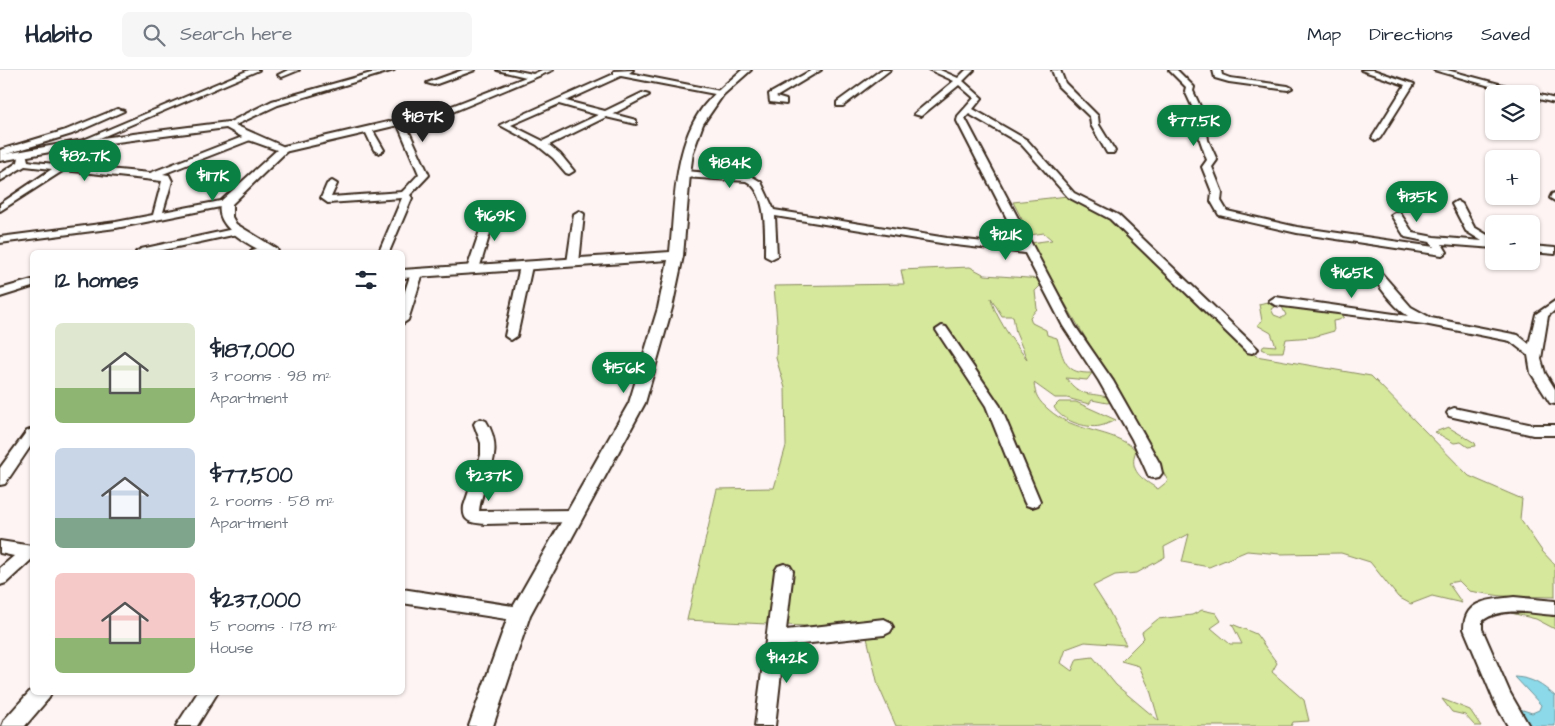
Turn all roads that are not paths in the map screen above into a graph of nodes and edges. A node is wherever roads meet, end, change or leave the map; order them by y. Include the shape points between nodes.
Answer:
1 (255, 70) edge
2 (295, 70) edge
3 (390, 70) edge
4 (471, 70) edge
5 (501, 70) edge
6 (549, 70) edge
7 (606, 70) edge
8 (747, 70) edge
9 (817, 70) edge
10 (886, 70) edge
11 (934, 70) edge
12 (970, 70) edge
13 (1056, 70) edge
14 (1173, 70) edge
15 (1217, 70) edge
16 (1366, 70) edge
17 (1438, 70) edge
18 (624, 72) edge
19 (282, 75) dead end
20 (534, 76) junction
21 (959, 81) junction
22 (431, 83) dead end
23 (1496, 85) edge
24 (1288, 88) dead end
25 (720, 93) junction
26 (645, 95) dead end
27 (1540, 97) edge
28 (559, 101) junction
29 (1555, 101) edge
30 (783, 102) dead end
31 (840, 104) dead end
32 (968, 110) junction
33 (120, 111) dead end
34 (918, 114) dead end
35 (606, 115) junction
36 (400, 121) junction
37 (633, 122) dead end
38 (228, 125) junction
39 (368, 129) junction
40 (250, 137) junction
41 (1376, 138) dead end
42 (78, 144) junction
43 (542, 145) junction
44 (284, 149) junction
45 (379, 150) dead end
46 (1110, 151) dead end
47 (0, 153) edge
48 (0, 158) edge
49 (23, 159) junction
50 (61, 168) junction
51 (569, 171) dead end
52 (684, 174) junction
53 (153, 175) junction
54 (0, 178) edge
55 (332, 184) dead end
56 (405, 195) junction
57 (226, 203) junction
58 (1457, 204) dead end
59 (493, 207) dead end
60 (0, 208) edge
61 (770, 212) junction
62 (579, 214) dead end
63 (1396, 215) dead end
64 (157, 217) junction
65 (238, 231) junction
66 (1485, 239) edge
67 (0, 240) edge
68 (1434, 240) junction
69 (1485, 243) edge
70 (150, 250) edge
71 (264, 250) edge
72 (385, 250) edge
73 (1029, 250) junction
74 (1540, 250) edge
75 (1555, 251) edge
76 (676, 256) junction
77 (771, 256) dead end
78 (573, 263) junction
79 (526, 266) junction
80 (473, 268) junction
81 (1372, 268) dead end
82 (416, 273) junction
83 (405, 274) edge
84 (30, 284) edge
85 (0, 293) edge
86 (1275, 301) dead end
87 (1555, 305) edge
88 (405, 310) edge
89 (1427, 321) junction
90 (942, 330) dead end
91 (511, 336) dead end
92 (1252, 349) dead end
93 (1536, 355) junction
94 (1555, 400) edge
95 (1454, 413) dead end
96 (481, 424) dead end
97 (1555, 430) edge
98 (30, 437) edge
99 (1154, 473) dead end
100 (0, 480) edge
101 (1032, 501) dead end
102 (575, 516) junction
103 (0, 547) edge
104 (30, 552) edge
105 (30, 553) edge
106 (784, 571) dead end
107 (0, 578) edge
108 (405, 596) edge
109 (1555, 608) edge
110 (520, 614) junction
111 (884, 627) dead end
112 (775, 639) junction
113 (39, 695) edge
114 (207, 695) edge
115 (12, 726) edge
116 (186, 726) edge
117 (480, 726) edge
118 (764, 726) edge
119 (1519, 726) edge

1 - 42 street
2 - 19 street
3 - 38 street via 275,103
4 - 22 street
5 - 20 street
6 - 20 street
7 - 18 street
8 - 25 street
9 - 30 street via 772,96 773,100
10 - 31 street
11 - 21 street
12 - 21 street
13 - 46 street via 1061,84 1094,116 1095,125
14 - 68 street via 1190,87 1189,92 1201,116 1204,140 1212,160 1208,167 1217,192 1216,201 1223,213 1297,230 1442,252
15 - 24 street via 1218,76 1229,80
16 - 41 street via 1410,84
17 - 23 street
18 - 25 street
18 - 28 street
20 - 36 street via 447,111
21 - 32 street via 978,98
21 - 34 street
25 - 52 street via 698,124
26 - 35 street
27 - 29 street
28 - 35 street
28 - 43 street via 504,125
32 - 73 street via 961,121
32 - 92 street via 1024,142 1071,195 1114,217
33 - 47 street via 69,132
35 - 37 street
35 - 43 street
36 - 39 street
36 - 56 street via 424,175
38 - 40 street
38 - 42 street
39 - 44 street
39 - 45 street
40 - 44 street
40 - 53 street
42 - 49 street
43 - 51 street via 562,160
44 - 57 street
48 - 49 street
49 - 50 street
49 - 54 street
50 - 53 street
50 - 60 street
52 - 61 street via 753,179
52 - 76 street
53 - 64 street via 167,179
55 - 56 street via 328,200
56 - 72 street via 407,198
57 - 64 street
57 - 65 street via 226,217
58 - 66 street via 1470,229
59 - 80 street
61 - 73 street
61 - 77 street
62 - 78 street
63 - 68 street via 1409,235
64 - 67 street
65 - 70 street
65 - 71 street
68 - 69 street
73 - 99 street via 1069,326 1139,439
74 - 75 street
76 - 78 street
76 - 102 street via 665,308 637,403
78 - 79 street
79 - 80 street
79 - 91 street
80 - 82 street
81 - 89 street via 1407,310
82 - 83 street
82 - 88 street
84 - 85 street
86 - 89 street
87 - 93 street via 1542,314
89 - 93 street via 1514,338
90 - 101 street via 993,406
93 - 94 street via 1537,371
95 - 97 street via 1534,430
96 - 102 street via 488,443 488,455 471,514 485,518
98 - 100 street
102 - 110 street
103 - 104 street
105 - 107 street
106 - 112 street
108 - 110 street
109 - 119 street via 1514,604 1486,608 1473,618 1473,629 1503,699
110 - 117 street
111 - 112 street
112 - 118 street
113 - 115 street
114 - 116 street

